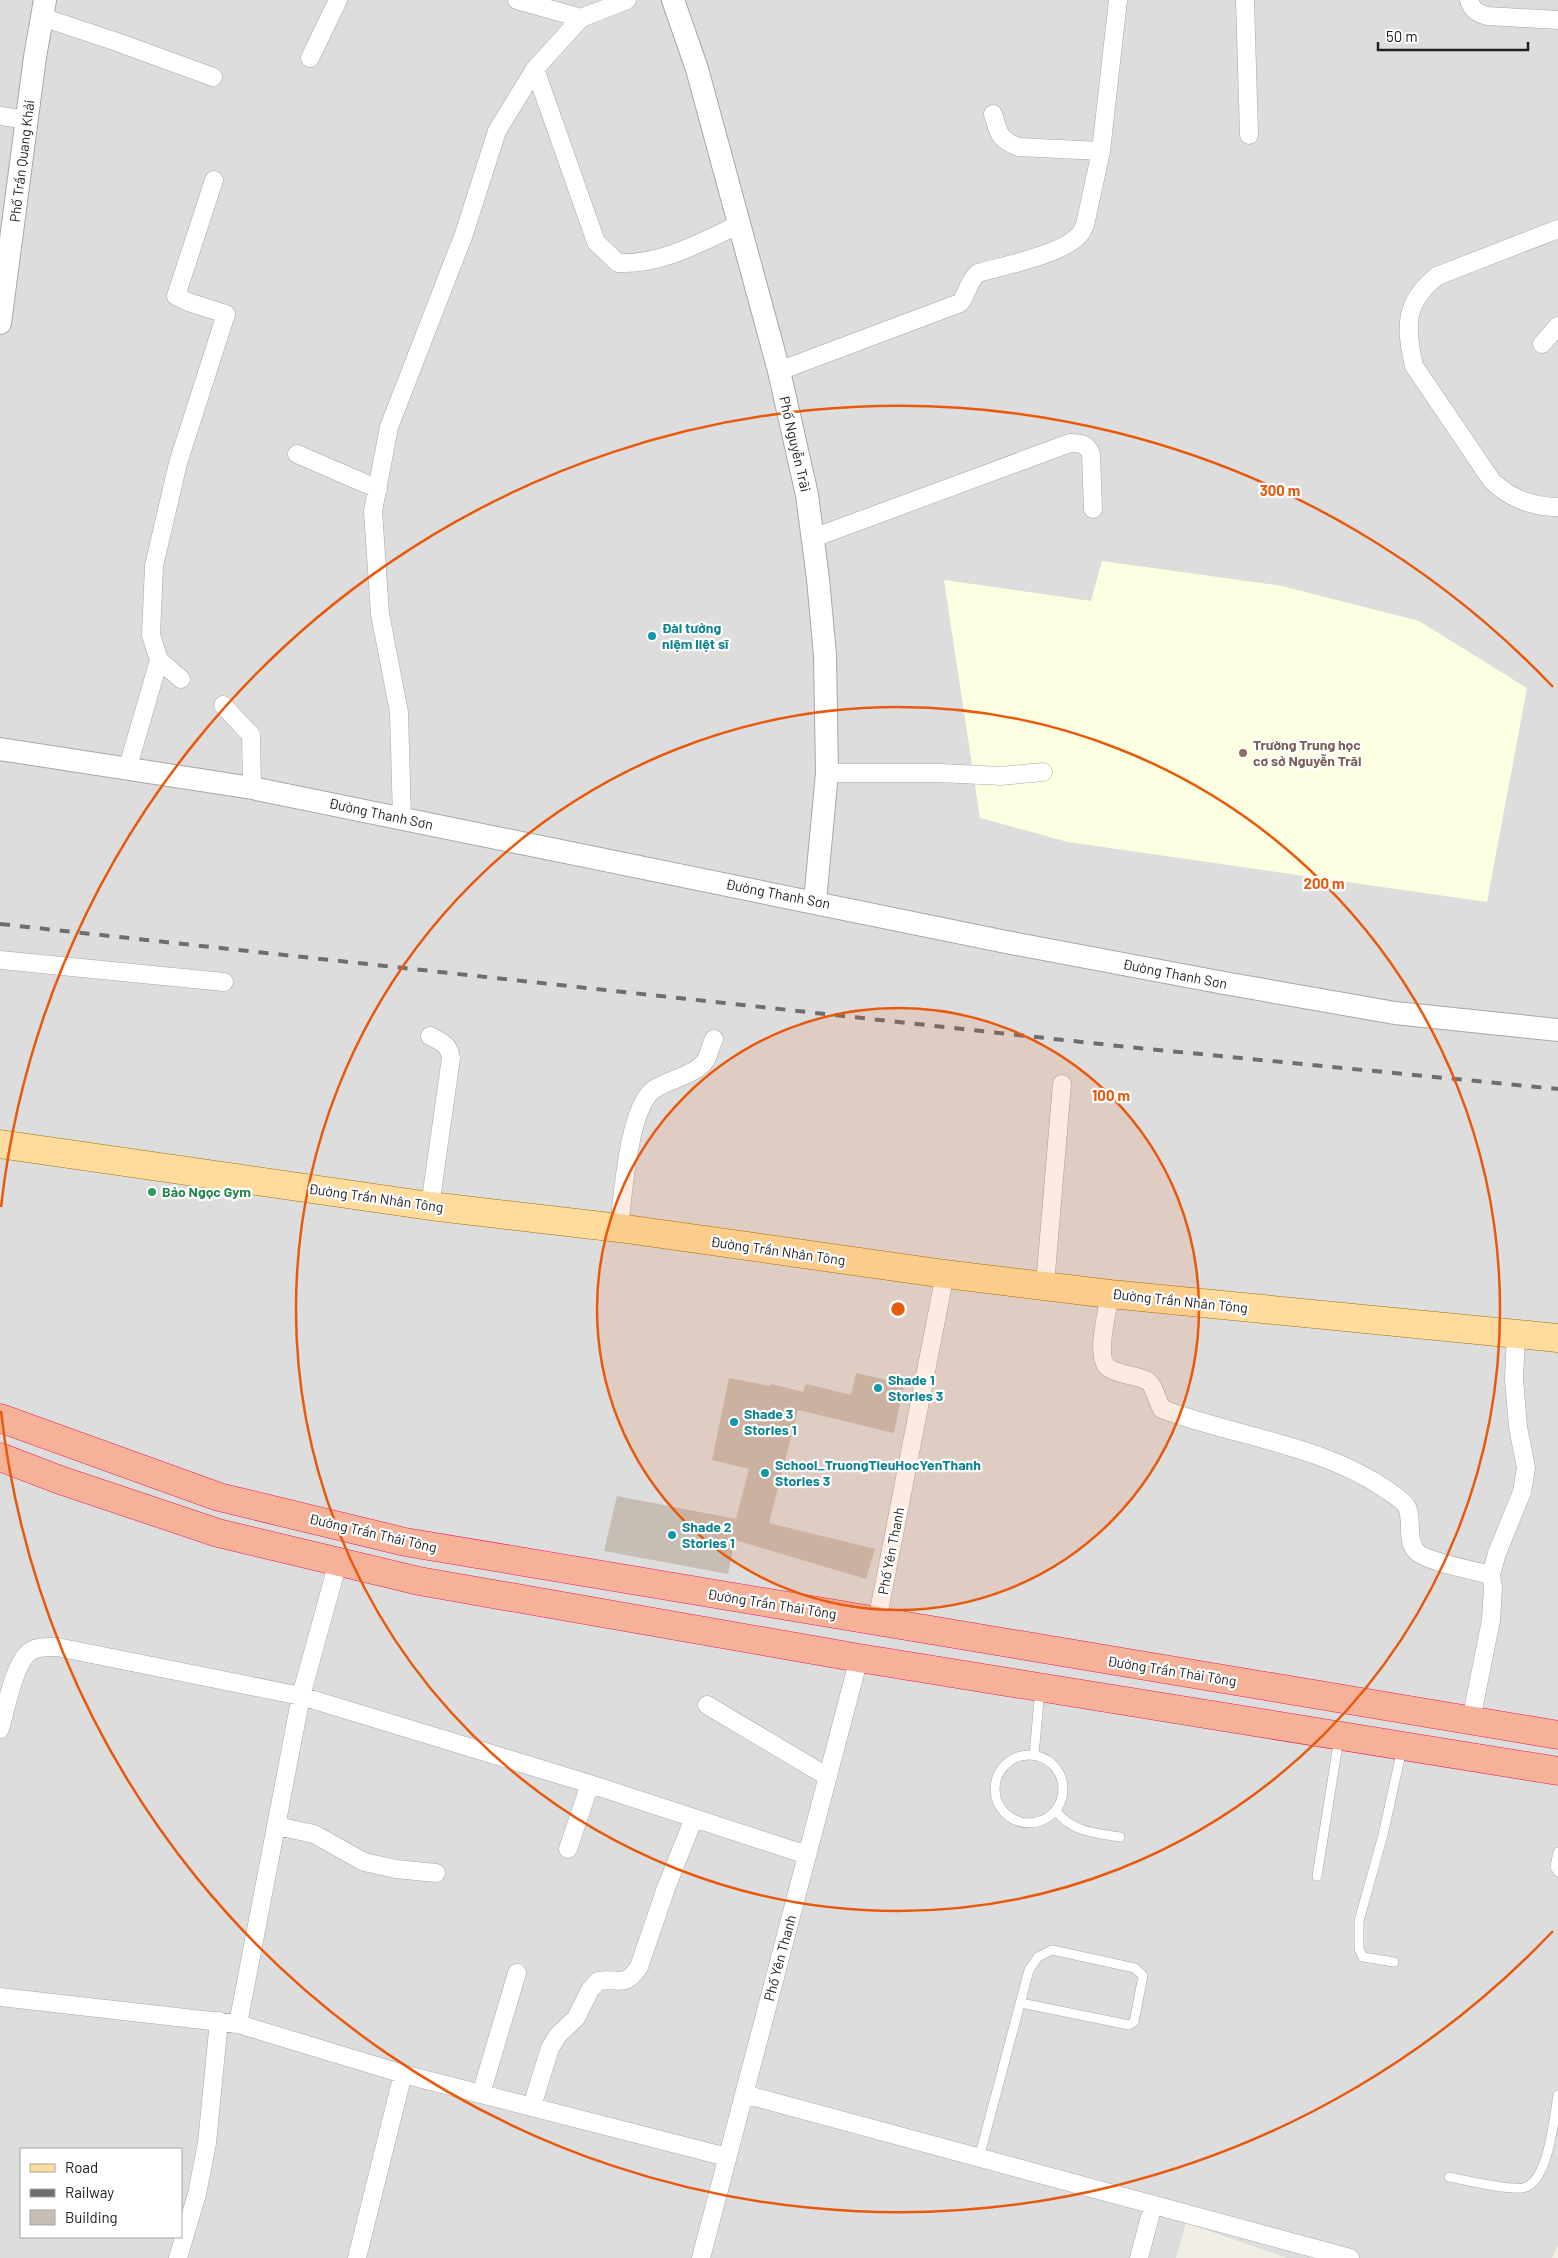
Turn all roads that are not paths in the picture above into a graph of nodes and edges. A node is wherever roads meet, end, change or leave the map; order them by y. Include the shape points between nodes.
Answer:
1 (338, 0) edge
2 (517, 0) edge
3 (626, 0) edge
4 (673, 0) edge
5 (1118, 0) edge
6 (1245, 0) edge
7 (1469, 0) edge
8 (43, 8) edge
9 (581, 18) junction
10 (1558, 20) edge
11 (310, 58) dead end
12 (535, 69) junction
13 (213, 77) dead end
14 (994, 114) dead end
15 (0, 116) edge
16 (28, 120) junction
17 (1249, 135) dead end
18 (1102, 151) junction
19 (214, 180) dead end
20 (740, 224) junction
21 (1558, 229) edge
22 (0, 322) edge
23 (1558, 326) edge
24 (1542, 344) dead end
25 (779, 371) junction
26 (297, 454) dead end
27 (378, 489) junction
28 (1558, 508) edge
29 (1093, 509) dead end
30 (813, 538) junction
31 (159, 660) junction
32 (181, 679) dead end
33 (223, 705) dead end
34 (0, 748) edge
35 (127, 770) junction
36 (1043, 772) dead end
37 (827, 773) junction
38 (252, 788) junction
39 (402, 818) junction
40 (815, 901) junction
41 (0, 960) edge
42 (224, 982) dead end
43 (1558, 1030) edge
44 (430, 1036) dead end
45 (714, 1039) dead end
46 (1062, 1084) dead end
47 (0, 1144) edge
48 (430, 1206) junction
49 (618, 1228) junction
50 (945, 1274) junction
51 (1045, 1285) junction
52 (1110, 1294) junction
53 (1516, 1334) junction
54 (1558, 1338) edge
55 (0, 1418) edge
56 (0, 1457) edge
57 (338, 1562) junction
58 (585, 1574) junction
59 (1491, 1576) junction
60 (579, 1608) junction
61 (877, 1622) junction
62 (859, 1658) junction
63 (1040, 1687) junction
64 (302, 1696) junction
65 (707, 1706) dead end
66 (1471, 1720) junction
67 (0, 1729) edge
68 (1558, 1735) edge
69 (1339, 1736) junction
70 (1558, 1739) edge
71 (1402, 1746) junction
72 (1034, 1756) junction
73 (1556, 1771) edge
74 (828, 1777) junction
75 (590, 1784) junction
76 (1056, 1811) junction
77 (694, 1818) junction
78 (277, 1826) junction
79 (1120, 1838) dead end
80 (568, 1849) dead end
81 (1558, 1852) edge
82 (807, 1855) junction
83 (1558, 1872) edge
84 (436, 1873) dead end
85 (1317, 1876) dead end
86 (1394, 1962) dead end
87 (517, 1973) dead end
88 (0, 1997) edge
89 (1021, 2002) junction
90 (219, 2020) junction
91 (238, 2024) junction
92 (404, 2074) junction
93 (481, 2094) junction
94 (744, 2094) junction
95 (1558, 2095) edge
96 (532, 2106) junction
97 (727, 2157) junction
98 (979, 2158) junction
99 (1450, 2177) dead end
100 (1153, 2204) junction
101 (178, 2258) edge
102 (356, 2258) edge
103 (700, 2258) edge
104 (1139, 2258) edge
105 (1350, 2258) edge

1 - 11 street
2 - 9 street
3 - 9 street
4 - 20 street, Phố Nguyễn Trãi via 697,69
5 - 18 street
6 - 17 street
7 - 10 street via 1471,8 1487,16
8 - 13 street via 117,42
8 - 16 street, Phố Trần Quang Khải
9 - 12 street
12 - 20 street via 596,242 618,263 635,264 686,250
12 - 27 street via 497,131 464,234 389,427
14 - 18 street via 1000,136 1006,143 1018,147
15 - 16 street
16 - 22 street, Phố Trần Quang Khải
18 - 25 street via 1085,225 1080,235 1069,244 978,273 972,277 960,303
19 - 31 street via 176,296 226,314 178,463 154,566 151,635
20 - 25 street, Phố Nguyễn Trãi
21 - 28 street via 1437,276 1422,288 1413,304 1408,325 1414,366 1492,481 1506,494 1522,502
23 - 24 street
25 - 30 street, Phố Nguyễn Trãi via 807,495
26 - 27 street
27 - 39 street via 374,511 380,614 399,712
29 - 30 street via 1092,454 1081,443 1070,443
30 - 37 street, Phố Nguyễn Trãi via 825,655
31 - 32 street
31 - 35 street
33 - 38 street via 251,735
34 - 35 street, Đường Thanh Sơn
35 - 38 street, Đường Thanh Sơn
36 - 37 street via 1001,776
37 - 40 street, Phố Nguyễn Trãi
38 - 39 street, Đường Thanh Sơn
39 - 40 street, Đường Thanh Sơn
40 - 43 street, Đường Thanh Sơn via 1016,944 1385,1011
41 - 42 street
44 - 48 street via 450,1049 451,1058
45 - 49 street via 706,1060 699,1067 653,1090 640,1105 627,1158
46 - 51 street
47 - 48 main road, Đường Trần Nhân Tông
48 - 49 main road, Đường Trần Nhân Tông
49 - 50 main road, Đường Trần Nhân Tông
50 - 51 main road, Đường Trần Nhân Tông
50 - 61 street, Phố Yên Thanh
51 - 52 main road, Đường Trần Nhân Tông
52 - 53 main road, Đường Trần Nhân Tông
52 - 59 street via 1102,1360 1107,1368 1149,1382 1162,1410 1305,1450 1349,1470 1386,1490 1406,1506 1411,1544 1417,1552 1427,1558
53 - 54 main road, Đường Trần Nhân Tông
53 - 59 street via 1514,1379 1526,1468 1522,1492
55 - 58 highway, Đường Trần Thái Tông via 219,1498 405,1542
56 - 57 highway via 218,1533
57 - 60 highway via 419,1581
57 - 64 street
58 - 60 highway
58 - 61 highway, Đường Trần Thái Tông
59 - 66 street via 1491,1620
60 - 62 highway
61 - 66 highway, Đường Trần Thái Tông
62 - 63 highway
62 - 74 street, Phố Yên Thanh
63 - 69 highway
63 - 72 lane
64 - 67 street via 57,1648 40,1648 28,1653 18,1667
64 - 75 street
64 - 78 street
65 - 74 street
66 - 68 highway, Đường Trần Thái Tông
69 - 71 highway
69 - 85 lane
70 - 73 highway
71 - 73 highway
71 - 86 lane via 1384,1836 1359,1921 1359,1949 1363,1957
72 - 76 lane via 1047,1760 1060,1774 1064,1793
72 - 76 lane via 1018,1757 1002,1768 994,1786 998,1805 1012,1819 1031,1824
74 - 82 street, Phố Yên Thanh
75 - 77 street
75 - 80 street
76 - 79 lane via 1065,1822 1086,1831
77 - 82 street
77 - 96 street via 639,1967 632,1978 598,1981 590,1990 576,2018 558,2034 550,2048
78 - 84 street via 314,1834 364,1862
78 - 91 street
81 - 83 lane via 1555,1867
82 - 94 street, Phố Yên Thanh
87 - 93 street
88 - 90 street
89 - 89 lane via 1129,2025 1134,2022 1143,1976 1135,1968 1052,1950 1038,1956 1030,1970
89 - 98 lane
90 - 91 street
90 - 101 street via 207,2143 197,2194
91 - 92 street
92 - 93 street
92 - 102 street
93 - 96 street
94 - 97 street, Phố Yên Thanh
94 - 98 street
95 - 99 lane via 1544,2167 1526,2188
96 - 97 street
97 - 103 street, Phố Yên Thanh
98 - 100 street
100 - 104 street
100 - 105 street

